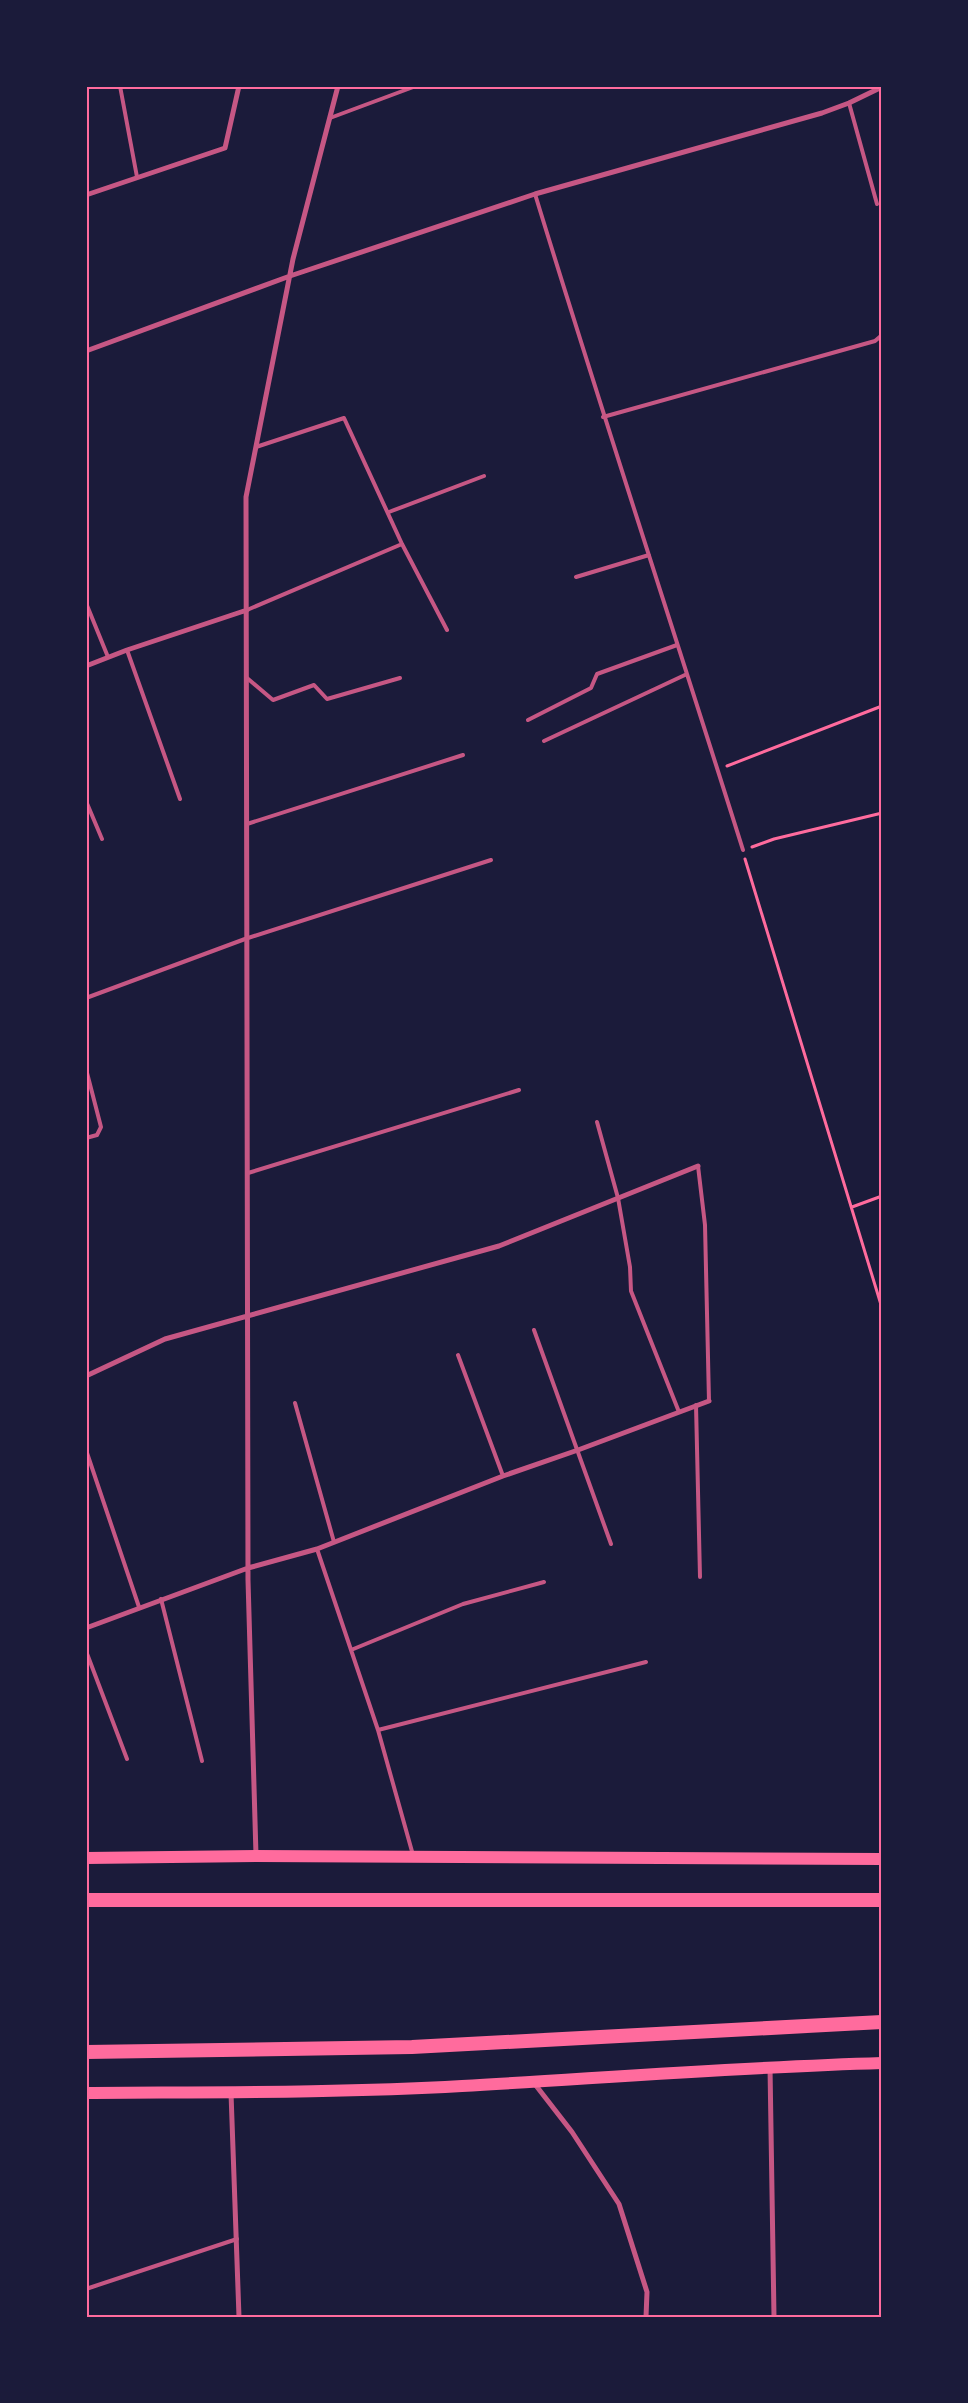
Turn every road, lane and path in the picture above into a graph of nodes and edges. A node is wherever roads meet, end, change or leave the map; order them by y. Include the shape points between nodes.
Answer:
1 (120, 86) edge
2 (239, 86) edge
3 (338, 86) edge
4 (416, 86) edge
5 (882, 87) edge
6 (849, 103) junction
7 (330, 118) junction
8 (137, 177) junction
9 (535, 194) junction
10 (86, 195) edge
11 (877, 204) dead end
12 (290, 276) junction
13 (882, 335) edge
14 (86, 351) edge
15 (602, 417) junction
16 (256, 446) junction
17 (484, 476) dead end
18 (390, 512) junction
19 (402, 544) junction
20 (650, 555) junction
21 (576, 577) dead end
22 (86, 603) edge
23 (247, 610) junction
24 (447, 630) dead end
25 (677, 645) junction
26 (127, 650) junction
27 (108, 657) junction
28 (86, 666) edge
29 (687, 674) junction
30 (248, 678) junction
31 (400, 678) dead end
32 (882, 706) edge
33 (528, 720) dead end
34 (544, 741) dead end
35 (463, 755) dead end
36 (717, 770) junction
37 (180, 799) dead end
38 (86, 801) edge
39 (882, 813) edge
40 (247, 824) junction
41 (102, 839) dead end
42 (743, 850) junction
43 (491, 860) dead end
44 (245, 939) junction
45 (86, 998) edge
46 (86, 1069) edge
47 (519, 1090) dead end
48 (598, 1122) dead end
49 (86, 1138) edge
50 (698, 1166) joint
51 (248, 1174) junction
52 (882, 1196) edge
53 (618, 1198) junction
54 (852, 1207) junction
55 (882, 1308) edge
56 (248, 1316) junction
57 (534, 1330) dead end
58 (458, 1355) dead end
59 (86, 1376) edge
60 (709, 1401) joint
61 (295, 1403) dead end
62 (696, 1405) junction
63 (679, 1412) junction
64 (86, 1450) edge
65 (578, 1450) junction
66 (503, 1476) junction
67 (334, 1542) junction
68 (612, 1544) dead end
69 (317, 1549) junction
70 (248, 1568) junction
71 (700, 1577) dead end
72 (544, 1582) dead end
73 (161, 1598) junction
74 (139, 1607) junction
75 (86, 1628) edge
76 (351, 1650) junction
77 (86, 1651) edge
78 (646, 1662) dead end
79 (378, 1730) junction
80 (127, 1759) dead end
81 (202, 1761) dead end
82 (256, 1856) junction
83 (86, 1858) edge
84 (414, 1858) junction
85 (882, 1859) edge
86 (86, 1900) edge
87 (882, 1900) edge
88 (882, 2022) edge
89 (86, 2052) edge
90 (882, 2064) edge
91 (770, 2066) junction
92 (532, 2081) junction
93 (231, 2092) junction
94 (86, 2093) edge
95 (237, 2239) junction
96 (86, 2289) edge
97 (239, 2317) edge
98 (646, 2317) edge
99 (774, 2317) edge

1 - 8 lane
2 - 8 street via 225,148
3 - 7 street
4 - 7 lane
5 - 6 street
6 - 9 street
6 - 11 lane
7 - 12 street
8 - 10 street
9 - 12 street
9 - 15 lane
12 - 14 street
12 - 16 street
13 - 15 lane via 875,341
15 - 20 lane
16 - 18 lane via 344,418
16 - 23 street via 246,497
17 - 18 lane
18 - 19 lane
19 - 23 lane
19 - 24 lane
20 - 21 lane
20 - 25 lane
22 - 27 lane
23 - 26 street
23 - 30 street
25 - 29 lane
25 - 33 lane via 597,674 591,688
26 - 27 street
26 - 37 lane
27 - 28 street
29 - 34 lane
29 - 36 lane
30 - 31 lane via 273,700 314,686 327,699
30 - 40 street
32 - 36 path
35 - 40 lane
36 - 42 lane
38 - 41 lane
39 - 42 path via 774,839
40 - 44 street
42 - 54 path
43 - 44 lane
44 - 45 lane
44 - 51 street
46 - 49 lane via 101,1127 96,1135
47 - 51 lane
48 - 53 lane
50 - 53 street
50 - 60 lane via 705,1225
51 - 56 street
52 - 54 path
53 - 56 street via 499,1246
53 - 63 lane via 631,1291
54 - 55 path
56 - 59 street via 165,1339
56 - 70 street
57 - 65 lane
58 - 66 lane
60 - 62 street
61 - 67 lane
62 - 63 street
62 - 71 lane
63 - 65 street
64 - 74 lane
65 - 66 street
65 - 68 lane
66 - 67 street
67 - 69 street
69 - 70 street
69 - 76 lane
70 - 73 street
70 - 82 street
72 - 76 lane via 463,1604
73 - 74 street
73 - 81 lane
74 - 75 street
76 - 79 lane
77 - 80 lane
78 - 79 lane
79 - 84 lane
82 - 83 main road
82 - 84 main road
84 - 85 main road
86 - 87 highway
88 - 89 highway via 412,2047
90 - 91 main road
91 - 92 main road
91 - 99 street
92 - 93 main road
92 - 98 street via 572,2132 619,2204 647,2292
93 - 94 main road
93 - 95 street
95 - 96 lane
95 - 97 street

